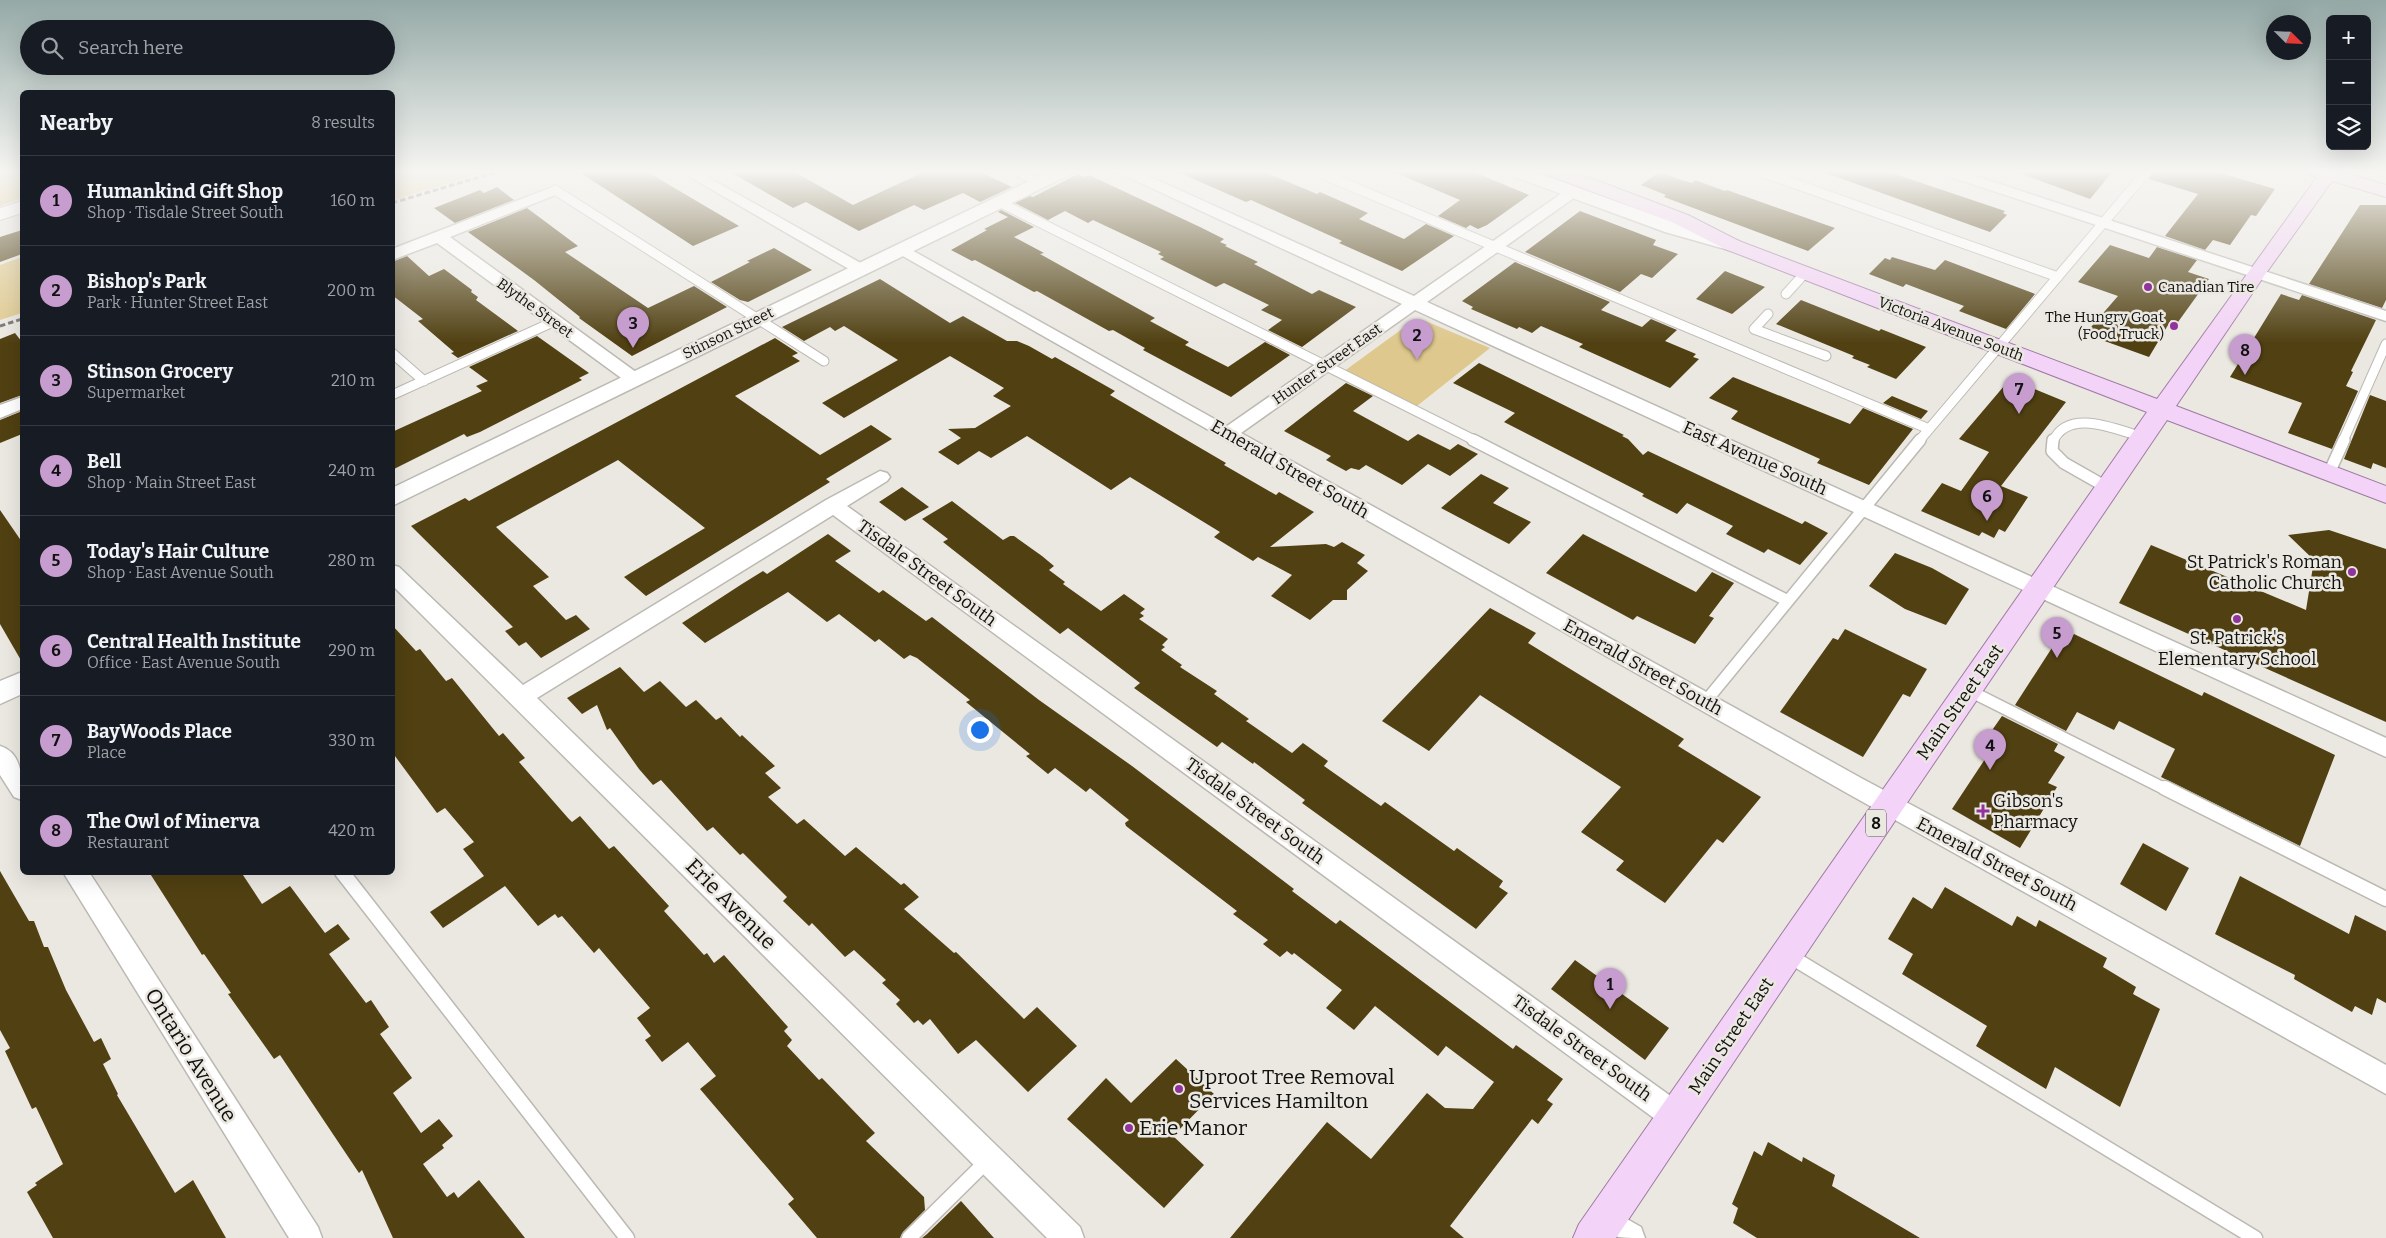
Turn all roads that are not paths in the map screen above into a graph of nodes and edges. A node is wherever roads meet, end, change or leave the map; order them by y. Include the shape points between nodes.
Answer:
1 (459, 228) edge
2 (614, 228) edge
3 (787, 228) edge
4 (947, 228) edge
5 (1051, 228) edge
6 (1250, 228) edge
7 (1452, 228) edge
8 (1522, 228) edge
9 (1671, 228) edge
10 (1698, 228) edge
11 (1919, 228) edge
12 (2100, 228) edge
13 (2119, 228) edge
14 (2287, 228) edge
15 (438, 236) junction
16 (1732, 245) junction
17 (1496, 246) junction
18 (902, 250) junction
19 (395, 253) edge
20 (860, 269) junction
21 (1805, 273) junction
22 (2256, 273) junction
23 (2058, 277) junction
24 (1786, 294) dead end
25 (1415, 303) junction
26 (1768, 314) dead end
27 (2386, 316) edge
28 (756, 319) junction
29 (553, 322) junction
30 (2386, 344) edge
31 (1997, 347) junction
32 (395, 356) edge
33 (1826, 356) dead end
34 (824, 361) dead end
35 (1326, 364) junction
36 (634, 379) junction
37 (424, 381) junction
38 (395, 394) edge
39 (20, 404) edge
40 (2162, 410) junction
41 (0, 412) edge
42 (1929, 429) junction
43 (1229, 433) junction
44 (2143, 436) junction
45 (2329, 474) junction
46 (880, 477) dead end
47 (2108, 488) junction
48 (2386, 495) edge
49 (395, 497) edge
50 (833, 505) junction
51 (1864, 508) junction
52 (395, 575) edge
53 (2037, 590) junction
54 (1788, 601) junction
55 (20, 683) edge
56 (1968, 690) junction
57 (0, 693) edge
58 (521, 697) junction
59 (1706, 701) junction
60 (2386, 748) edge
61 (0, 755) edge
62 (20, 787) edge
63 (1888, 805) junction
64 (77, 875) edge
65 (344, 875) edge
66 (2386, 899) edge
67 (1786, 954) junction
68 (2386, 1080) edge
69 (1676, 1117) junction
70 (989, 1159) junction
71 (1599, 1230) edge
72 (307, 1238) edge
73 (627, 1238) edge
74 (909, 1238) edge
75 (1069, 1238) edge
76 (1630, 1238) edge
77 (2255, 1238) edge

1 - 15 street
2 - 28 lane
3 - 20 street
4 - 18 street, Stinson Street
5 - 35 lane
6 - 25 street, East Avenue South
7 - 17 lane
8 - 17 street, Hunter Street East
9 - 16 street, Victoria Avenue South
10 - 16 main road
11 - 23 lane
12 - 23 lane
13 - 22 street
14 - 22 main road, Main Street East / 8
15 - 19 street
15 - 29 street, Blythe Street
16 - 21 main road, Victoria Avenue South
17 - 25 street, Hunter Street East
17 - 42 lane
18 - 20 street, Stinson Street
18 - 43 street, Emerald Street South
20 - 28 street, Stinson Street
21 - 24 lane
21 - 31 main road, Victoria Avenue South
22 - 27 street
22 - 40 main road, Main Street East / 8
23 - 31 lane
25 - 35 street, Hunter Street East
25 - 51 street, East Avenue South
26 - 33 lane via 1754,329
28 - 34 lane
28 - 36 street, Stinson Street
29 - 36 street, Blythe Street
29 - 37 lane
30 - 45 lane
31 - 40 main road, Victoria Avenue South
31 - 42 lane
32 - 37 lane
35 - 43 street, Hunter Street East
35 - 54 lane
36 - 49 street, Stinson Street
37 - 38 lane
39 - 41 street
40 - 44 main road, Main Street East / 8
40 - 45 main road, Victoria Avenue South
42 - 51 lane
43 - 59 street, Emerald Street South
44 - 47 main road, Main Street East / 8
44 - 47 lane via 2075,423 2065,427 2053,439 2052,451 2064,464
45 - 48 main road, Victoria Avenue South
46 - 50 street, Tisdale Street South
47 - 53 main road, Main Street East / 8
50 - 58 street, Tisdale Street South
50 - 69 street, Tisdale Street South
51 - 53 street, East Avenue South
51 - 54 lane
52 - 58 street, Erie Avenue
53 - 56 main road, Main Street East / 8
53 - 60 street, East Avenue South
54 - 59 lane
55 - 57 street
56 - 63 main road, Main Street East / 8
56 - 66 lane
58 - 70 street, Erie Avenue
59 - 63 street, Emerald Street South
61 - 62 street
63 - 67 main road, Main Street East / 8
63 - 68 street, Emerald Street South
64 - 72 street, Ontario Avenue
65 - 73 lane
67 - 69 main road, Main Street East / 8
67 - 77 lane
69 - 71 main road, Main Street East / 8
70 - 74 lane
70 - 75 street, Erie Avenue
71 - 76 street

